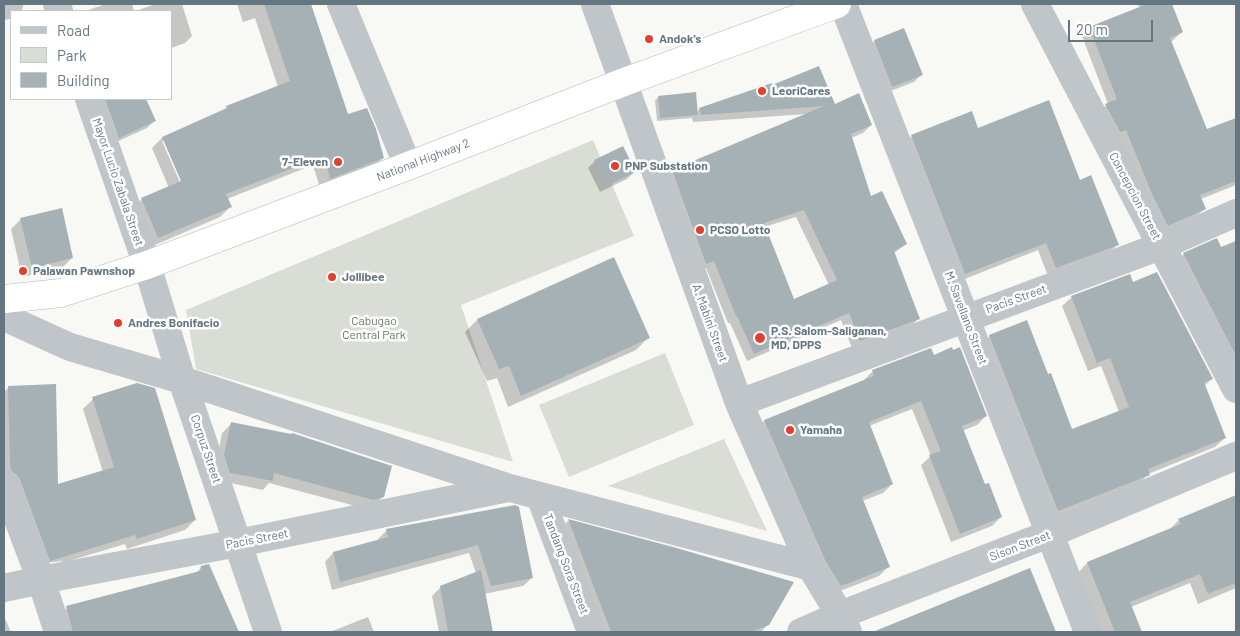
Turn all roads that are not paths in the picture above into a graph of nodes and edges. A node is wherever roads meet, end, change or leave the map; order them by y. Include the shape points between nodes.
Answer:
1 (9, 4) edge
2 (341, 4) edge
3 (595, 4) edge
4 (837, 4) edge
5 (843, 4) edge
6 (1035, 4) edge
7 (4, 6) edge
8 (624, 82) junction
9 (89, 100) edge
10 (408, 166) junction
11 (1236, 213) edge
12 (1161, 246) junction
13 (147, 265) junction
14 (4, 299) edge
15 (4, 317) edge
16 (966, 318) junction
17 (182, 380) junction
18 (1236, 389) edge
19 (739, 403) junction
20 (1236, 456) edge
21 (4, 483) edge
22 (510, 488) junction
23 (540, 496) junction
24 (1049, 534) junction
25 (238, 543) junction
26 (811, 567) junction
27 (41, 580) junction
28 (4, 588) edge
29 (844, 624) edge
30 (58, 632) edge
31 (268, 632) edge
32 (591, 632) edge
33 (802, 632) edge
34 (1088, 632) edge

1 - 7 street
2 - 10 street
3 - 8 street, A. Mabini Street
4 - 8 highway, National Highway 2
5 - 16 street, M. Savellano Street
6 - 12 street, Concepcion Street
8 - 10 highway, National Highway 2
8 - 19 street, A. Mabini Street
9 - 13 street, Mayor Lucio Zabala Street
10 - 13 highway, National Highway 2
11 - 12 street, Pacis Street
12 - 16 street, Pacis Street
12 - 18 street, Concepcion Street
13 - 14 highway, National Highway 2 via 61,293
13 - 17 street, Corpuz Street
15 - 17 street via 70,347
16 - 19 street, Pacis Street
16 - 24 street, M. Savellano Street
17 - 22 street
17 - 25 street, Corpuz Street
19 - 26 street, A. Mabini Street
20 - 24 street, Sison Street
21 - 27 street
22 - 23 street
22 - 25 street, Pacis Street
23 - 26 street
23 - 32 street, Tandang Sora Street
24 - 29 street, Sison Street
24 - 34 street, M. Savellano Street
25 - 27 street, Pacis Street
25 - 31 street, Corpuz Street
26 - 29 street, A. Mabini Street
27 - 28 street, Pacis Street
27 - 30 street
29 - 33 street, Sison Street

